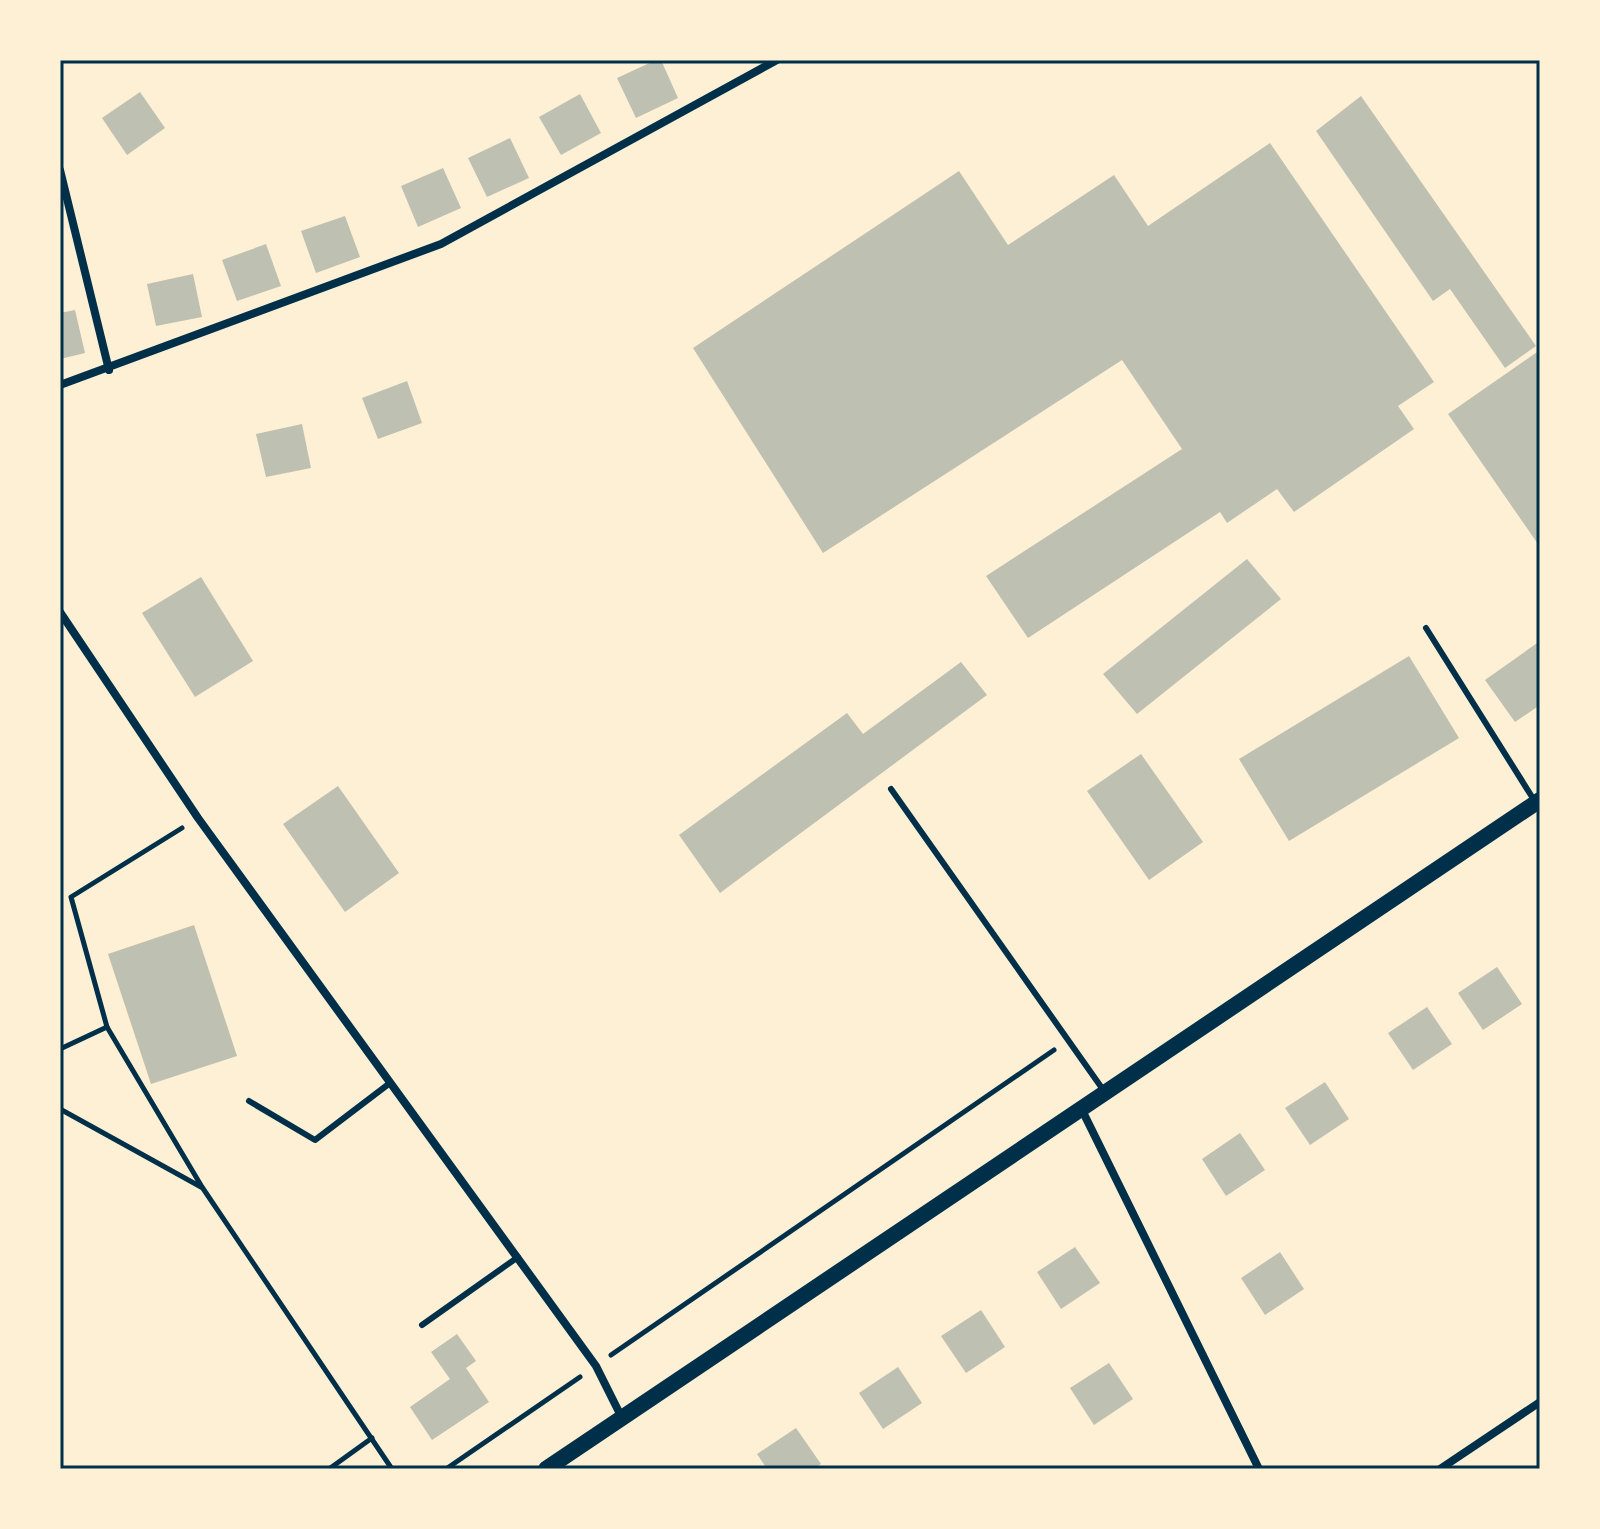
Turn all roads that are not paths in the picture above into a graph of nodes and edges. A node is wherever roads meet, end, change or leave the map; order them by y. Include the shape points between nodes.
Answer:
1 (777, 60) edge
2 (60, 170) edge
3 (109, 370) junction
4 (60, 385) edge
5 (60, 612) edge
6 (1426, 628) dead end
7 (891, 789) dead end
8 (1538, 802) edge
9 (390, 1083) junction
10 (1104, 1091) junction
11 (249, 1101) dead end
12 (1080, 1107) junction
13 (518, 1257) junction
14 (422, 1325) dead end
15 (1540, 1402) edge
16 (621, 1416) junction
17 (546, 1469) edge
18 (1259, 1469) edge
19 (1440, 1469) edge

1 - 3 street via 441,244
2 - 3 street
3 - 4 street
5 - 9 street via 198,818
6 - 8 lane
7 - 10 lane
8 - 10 main road
9 - 11 lane via 315,1140
9 - 13 street
10 - 12 main road
12 - 16 main road
12 - 18 street
13 - 14 lane
13 - 16 street via 596,1366
15 - 19 street
16 - 17 main road

